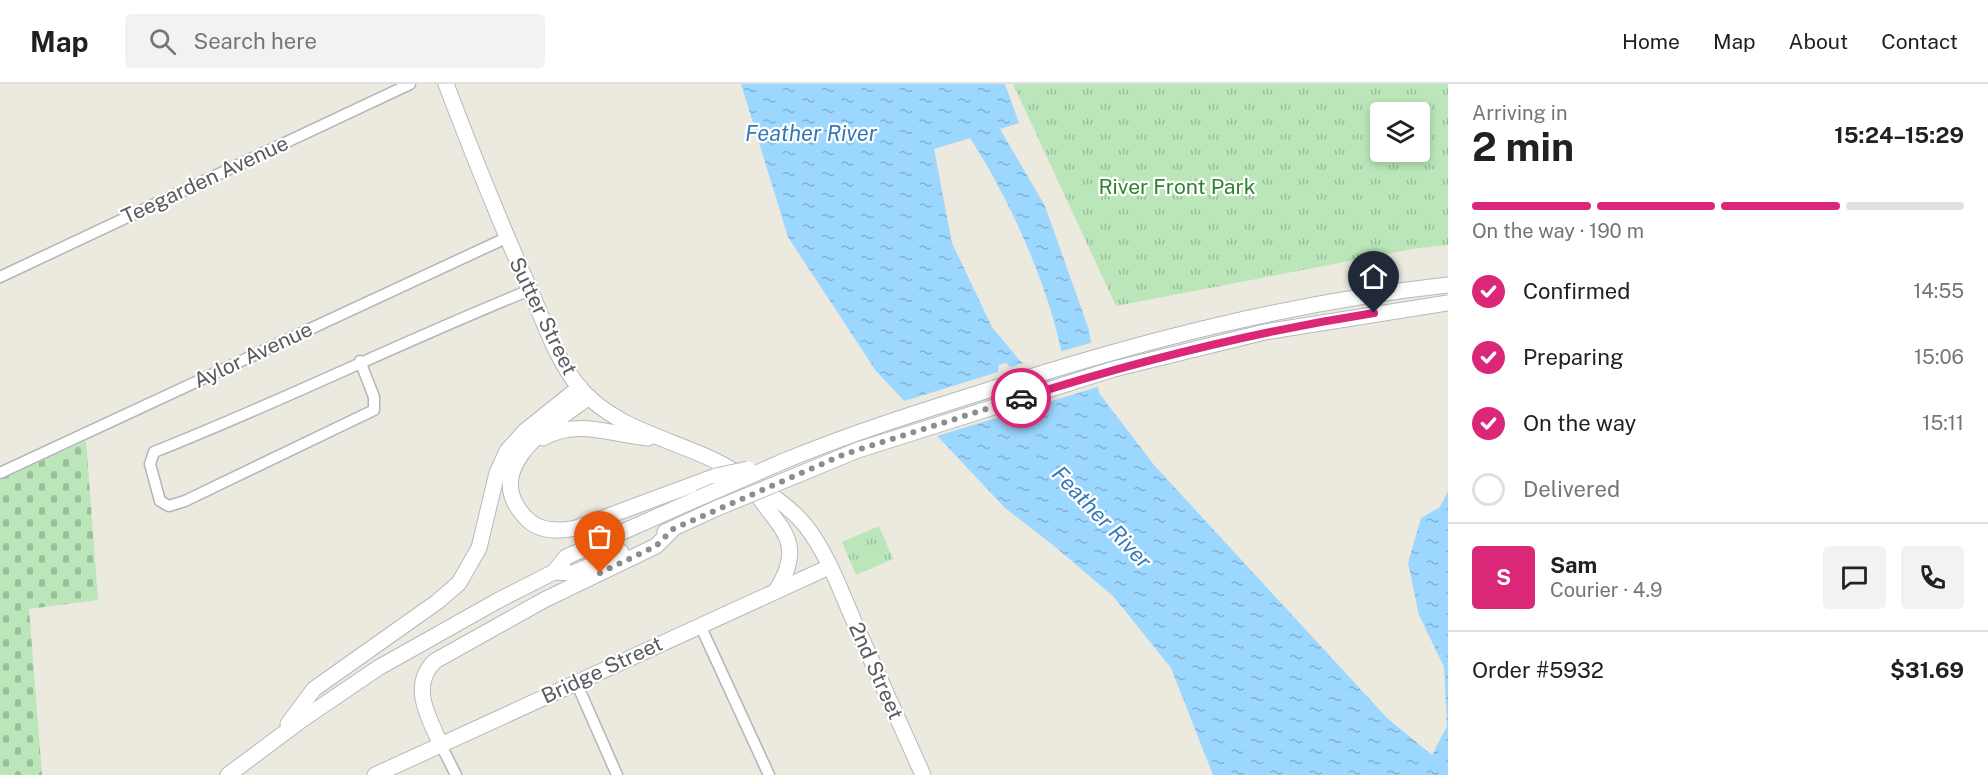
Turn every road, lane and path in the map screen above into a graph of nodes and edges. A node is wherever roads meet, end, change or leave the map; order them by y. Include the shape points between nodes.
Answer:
1 (410, 84) edge
2 (446, 84) edge
3 (506, 238) junction
4 (0, 277) edge
5 (1448, 285) edge
6 (530, 291) junction
7 (1448, 303) edge
8 (360, 361) junction
9 (584, 392) junction
10 (535, 440) junction
11 (668, 440) junction
12 (784, 461) junction
13 (0, 473) edge
14 (749, 480) junction
15 (673, 529) junction
16 (829, 567) junction
17 (554, 572) junction
18 (776, 591) junction
19 (700, 625) junction
20 (576, 682) junction
21 (279, 736) junction
22 (441, 745) junction
23 (228, 775) edge
24 (375, 775) edge
25 (456, 775) edge
26 (617, 775) edge
27 (769, 775) edge
28 (923, 775) edge

1 - 4 street, Teegarden Avenue
2 - 3 main road, Sutter Street
3 - 6 main road, Sutter Street
3 - 13 street, Aylor Avenue
5 - 12 main road via 1314,304 1160,338 863,430
6 - 8 street
6 - 9 main road, Sutter Street via 560,358
7 - 15 main road, bridge via 1281,328 1121,367 852,452
8 - 8 street via 154,452 150,464 160,501 169,506 185,501 374,410 374,397
9 - 10 main road
9 - 11 main road, Sutter Street via 629,425
9 - 21 main road via 525,431 507,451 497,473 479,548 459,583 314,689
10 - 11 main road via 564,429 581,428
10 - 12 main road, bridge via 519,456 513,469 512,488 519,510 532,524 560,531 716,476
11 - 14 main road, Sutter Street
12 - 17 main road, bridge via 566,557
14 - 16 main road, Sutter Street via 795,515 814,538
14 - 18 main road via 763,507 784,528 789,543 788,567
15 - 17 main road via 573,573
15 - 22 main road via 656,546 544,600 435,661 425,674 422,693
16 - 18 main road, Bridge Street
16 - 28 main road, 2nd Street
17 - 21 main road via 401,655
18 - 19 main road, Bridge Street
19 - 20 main road, Bridge Street
19 - 27 street
20 - 22 main road, Bridge Street
20 - 26 street
21 - 23 main road
22 - 24 main road, Bridge Street
22 - 25 street

